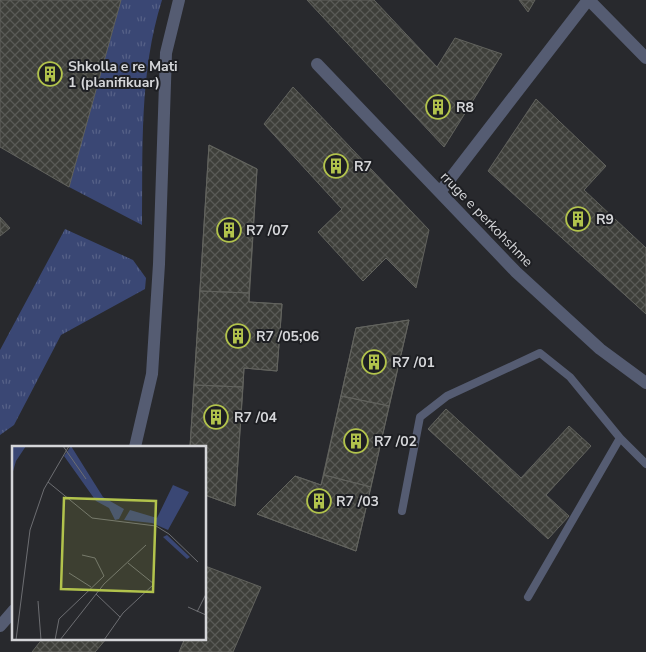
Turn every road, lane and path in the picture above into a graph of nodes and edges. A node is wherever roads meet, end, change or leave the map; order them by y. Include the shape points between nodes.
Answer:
1 (179, 0) edge
2 (588, 0) edge
3 (646, 58) edge
4 (317, 64) dead end
5 (440, 192) junction
6 (646, 383) edge
7 (620, 438) junction
8 (135, 446) edge
9 (646, 464) edge
10 (402, 511) dead end
11 (528, 597) dead end
12 (12, 612) edge
13 (0, 626) edge

1 - 8 street via 166,53 152,374
2 - 3 street
2 - 5 street
4 - 5 street, rruge e perkohshme
5 - 6 street, rruge e perkohshme via 516,272 600,349
7 - 9 lane
7 - 10 lane via 570,377 540,352 447,396 420,417
7 - 11 lane
12 - 13 street

